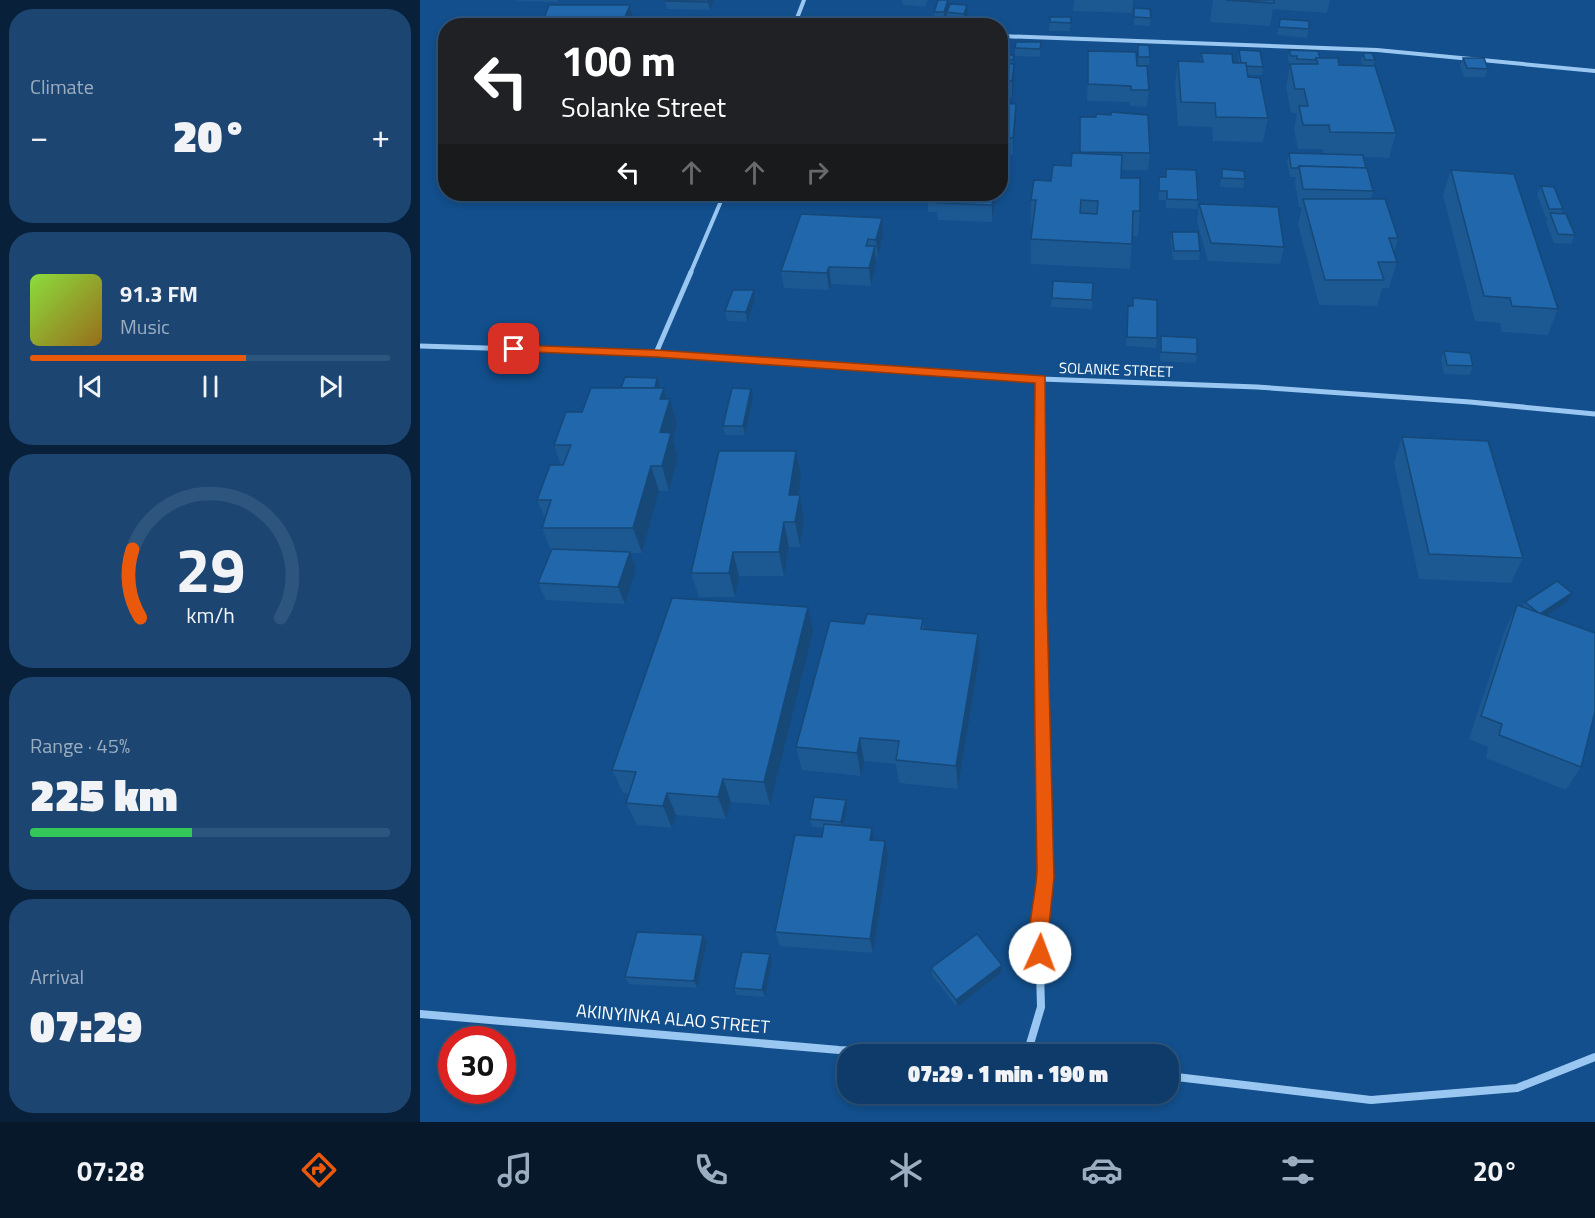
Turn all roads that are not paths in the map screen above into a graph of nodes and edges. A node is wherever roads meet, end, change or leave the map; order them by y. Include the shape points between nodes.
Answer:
1 (804, 0) edge
2 (797, 18) edge
3 (1008, 36) edge
4 (1595, 71) edge
5 (721, 201) edge
6 (420, 346) edge
7 (656, 353) junction
8 (1041, 379) junction
9 (1595, 414) edge
10 (420, 1014) edge
11 (1030, 1044) edge
12 (837, 1050) edge
13 (1595, 1057) edge
14 (1179, 1077) edge

1 - 2 street
3 - 4 street via 1377,50
5 - 7 street
6 - 7 street, SOLANKE STREET
7 - 8 street, SOLANKE STREET
8 - 9 street, SOLANKE STREET via 1257,387
8 - 11 street via 1045,877 1039,935 1041,1008
10 - 12 street, AKINYINKA ALAO STREET
13 - 14 street via 1517,1088 1371,1100

